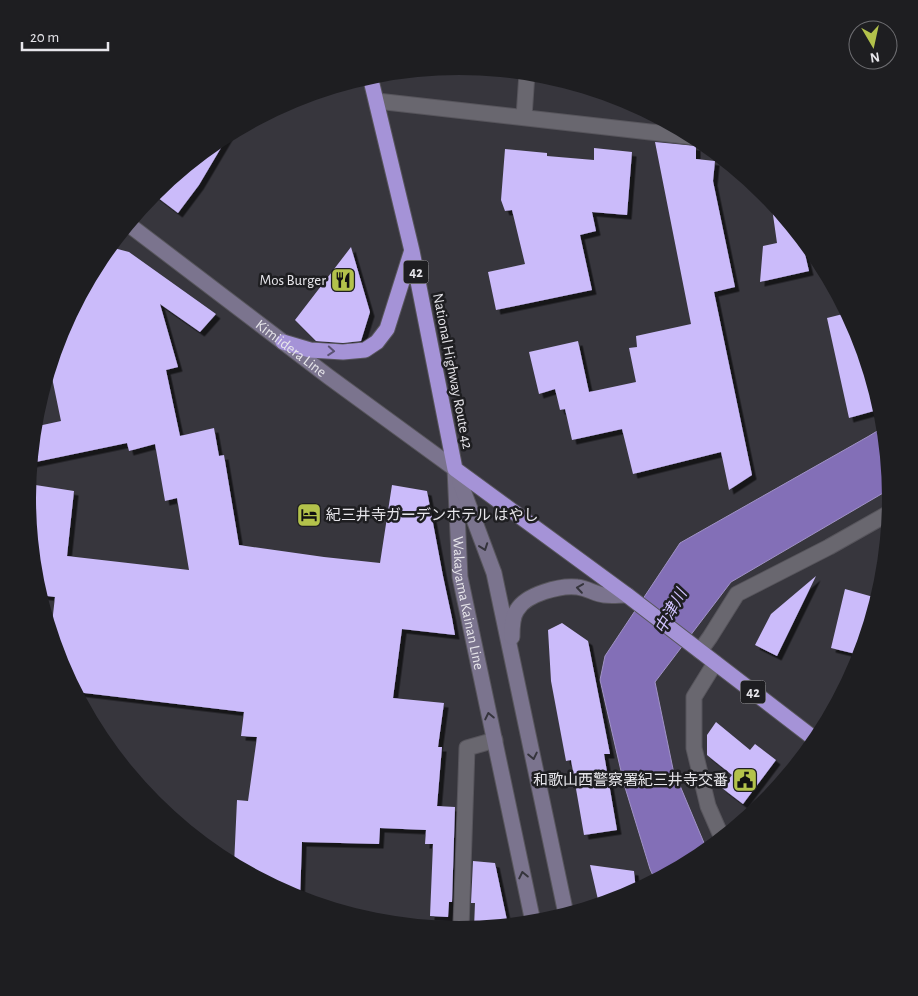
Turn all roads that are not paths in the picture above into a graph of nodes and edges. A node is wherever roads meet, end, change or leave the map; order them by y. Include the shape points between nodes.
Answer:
1 (526, 81) edge
2 (372, 84) edge
3 (376, 101) junction
4 (524, 117) junction
5 (675, 135) edge
6 (134, 228) edge
7 (412, 251) junction
8 (283, 342) junction
9 (455, 469) junction
10 (881, 517) edge
11 (627, 595) junction
12 (695, 647) junction
13 (715, 663) junction
14 (514, 670) junction
15 (809, 735) edge
16 (494, 740) junction
17 (719, 831) edge
18 (564, 907) edge
19 (531, 914) edge
20 (461, 921) edge

1 - 4 street
2 - 3 highway, National Highway Route 42 / 42
3 - 4 street
3 - 7 highway, National Highway Route 42 / 42
4 - 5 street
6 - 8 main road, Kimiidera Line
8 -> 7 highway via 310,350 343,352 365,350 377,342 387,329
7 - 9 highway, National Highway Route 42 / 42
8 - 9 main road, Kimiidera Line
9 - 11 highway, 42
9 -> 14 main road, Wakayama Kainan Line via 494,573
16 -> 9 main road, Wakayama Kainan Line via 460,577
10 - 12 street via 737,594 710,637
11 - 12 highway, 42
11 -> 14 main road via 602,595 589,589 565,587 551,589 527,600 514,617
12 - 13 highway, 42
13 - 15 highway, 42
13 - 17 street via 694,697 694,748 708,806
14 -> 18 main road, Wakayama Kainan Line
19 -> 16 main road, Wakayama Kainan Line
16 - 20 street via 467,748

